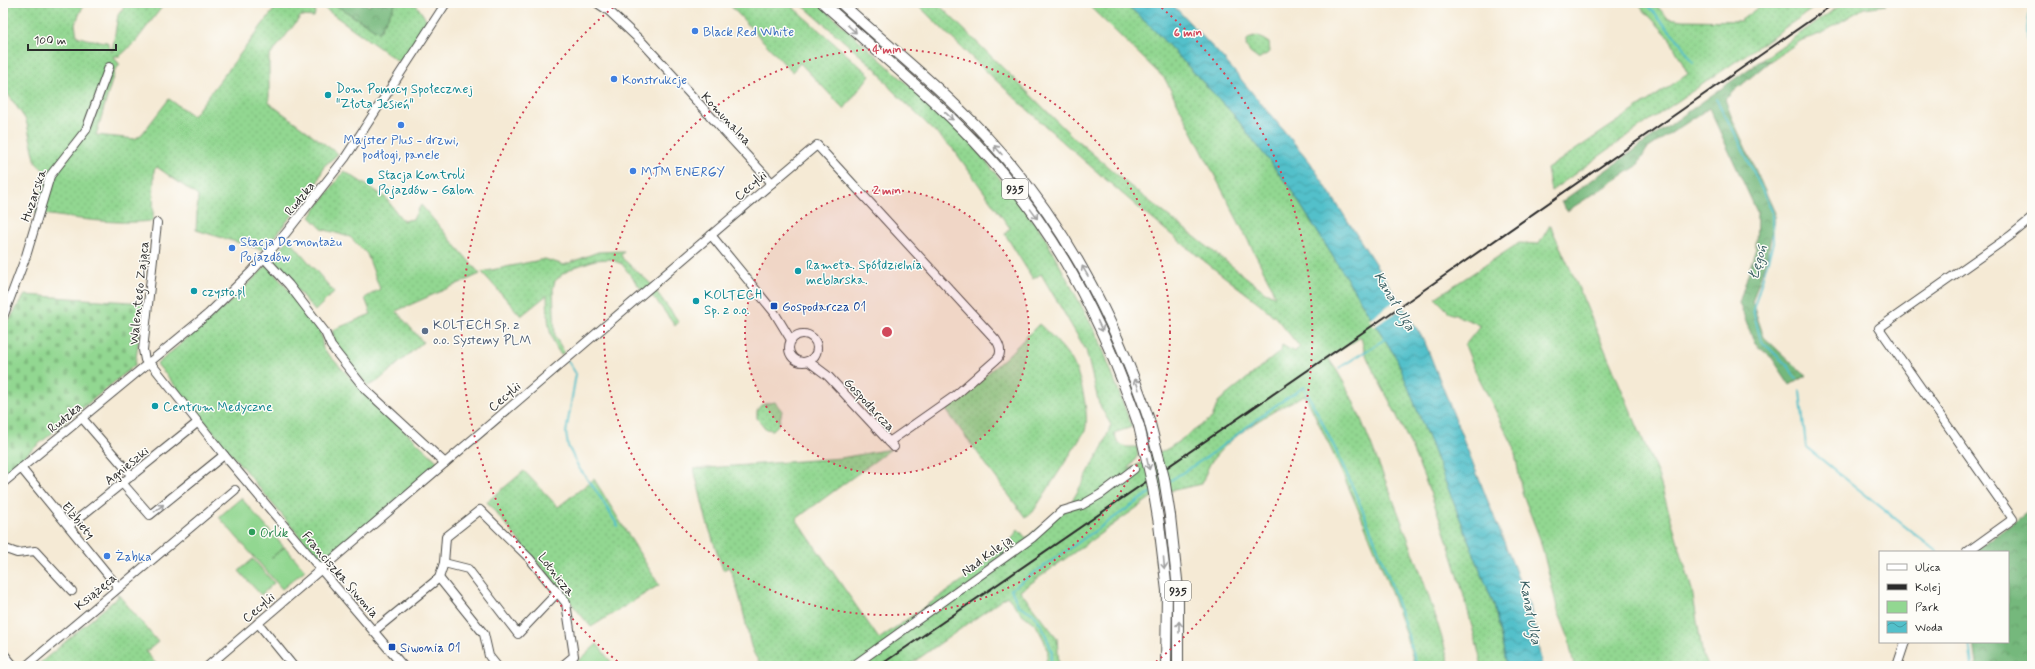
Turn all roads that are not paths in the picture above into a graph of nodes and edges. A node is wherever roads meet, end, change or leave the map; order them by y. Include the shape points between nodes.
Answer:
1 (446, 3) edge
2 (597, 3) edge
3 (823, 3) edge
4 (841, 3) edge
5 (109, 67) dead end
6 (772, 183) junction
7 (2032, 218) edge
8 (157, 223) dead end
9 (711, 235) junction
10 (264, 258) junction
11 (774, 312) junction
12 (3, 317) edge
13 (800, 334) junction
14 (791, 340) junction
15 (816, 353) junction
16 (808, 361) junction
17 (149, 363) junction
18 (828, 376) junction
19 (82, 418) junction
20 (197, 423) junction
21 (891, 444) joint
22 (224, 455) junction
23 (445, 463) junction
24 (21, 468) junction
25 (1134, 469) dead end
26 (132, 476) junction
27 (3, 483) edge
28 (123, 484) junction
29 (235, 490) dead end
30 (69, 526) junction
31 (3, 548) edge
32 (1968, 551) edge
33 (444, 562) junction
34 (321, 569) junction
35 (439, 578) junction
36 (118, 587) junction
37 (72, 591) dead end
38 (558, 592) junction
39 (258, 623) junction
40 (374, 630) junction
41 (1905, 643) edge
42 (3, 653) edge
43 (14, 666) edge
44 (26, 666) edge
45 (208, 666) edge
46 (293, 666) edge
47 (403, 666) edge
48 (497, 666) edge
49 (562, 666) edge
50 (853, 666) edge
51 (1166, 666) edge
52 (1178, 666) edge
53 (1898, 666) edge

1 - 10 street, Rudzka via 345,158
2 - 6 street, Komunalna via 643,43
3 -> 51 main road, 935, bridge via 975,142 1035,215 1087,300 1114,356 1139,426 1152,482 1167,591
52 -> 4 main road, 935, bridge via 1178,589 1170,516 1149,420 1098,294 1046,210 983,134
5 - 12 street, Huzarska via 86,130 50,176 26,256
6 - 9 street, Cecylii
6 - 21 street, Cecylii via 818,145 1000,347 1001,353 998,358 956,395
7 - 32 street via 1879,328 2013,519
8 - 17 street, Walentego Zająca via 143,350 145,360
9 - 11 street, Gospodarcza
9 - 23 street, Cecylii
10 - 17 street, Rudzka via 208,314
10 - 23 street via 289,285 325,332 331,346 366,390
11 - 13 street, Gospodarcza
11 - 14 street, Gospodarcza
13 - 14 street
13 - 15 street, Gospodarcza via 806,334 813,339 817,347
14 - 16 street, Gospodarcza via 789,349 792,357
15 - 16 street
15 - 18 street, Gospodarcza
16 - 18 street, Gospodarcza
17 - 19 street, Rudzka
17 - 20 street, Franciszka Siwonia
18 - 21 street, Gospodarcza
19 - 24 street, Rudzka
19 - 26 street
20 - 22 street, Franciszka Siwonia
20 - 26 street, Agnieszki
28 -> 22 street via 150,515
22 - 34 street, Franciszka Siwonia
23 - 34 street, Cecylii
24 - 27 street, Rudzka
24 - 30 street, Elżbiety
25 - 50 street, Nad Koleją via 1101,494 1056,515 1032,538
26 - 28 street, Agnieszki
28 - 30 street, Agnieszki
29 - 36 street, Książęca
30 - 36 street, Elżbiety
31 - 37 street via 17,553 35,551
33 - 35 street
33 - 38 street via 468,569 518,634
33 - 38 street, Lotnicza via 446,537 480,510 529,558
34 - 39 street, Cecylii
34 - 40 street, Franciszka Siwonia
35 - 40 street, Franciszka Siwonia
35 - 48 street via 484,634 489,656
36 - 44 street, Książęca
38 - 49 street, Lotnicza via 566,603 574,656
39 - 45 street, Cecylii
39 - 46 street
40 - 47 street, Franciszka Siwonia
41 - 53 street
42 - 43 street

